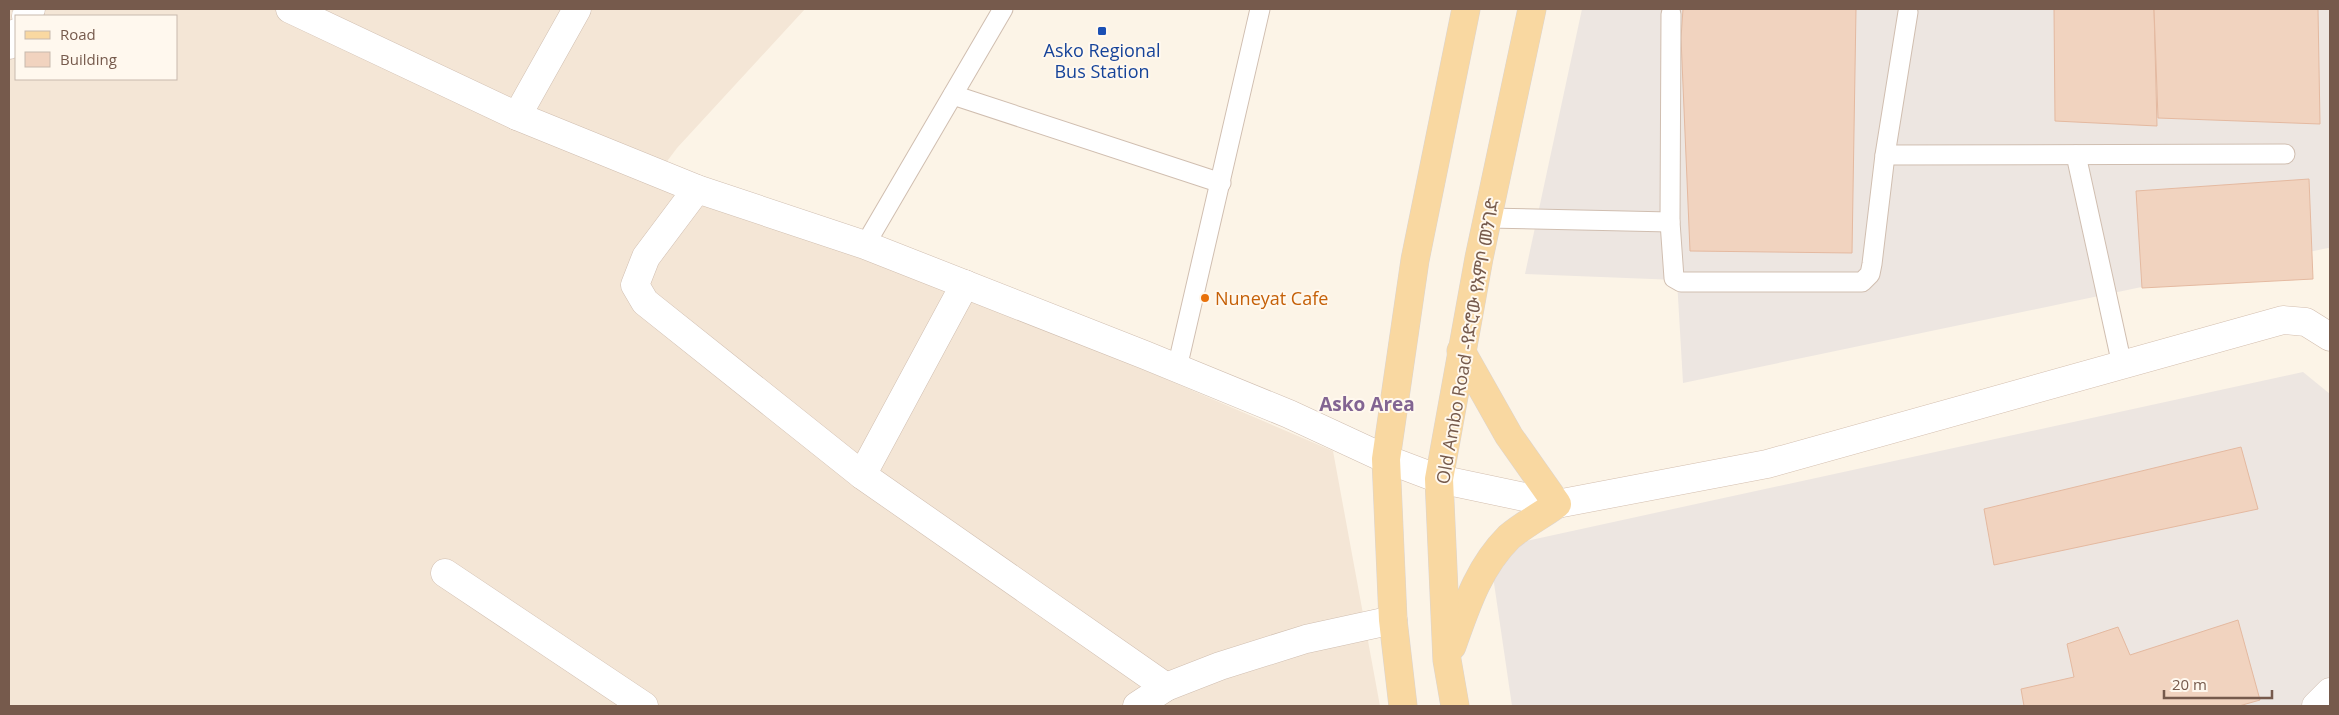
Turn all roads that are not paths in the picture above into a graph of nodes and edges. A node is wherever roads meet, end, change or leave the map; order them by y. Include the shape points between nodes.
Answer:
1 (290, 9) edge
2 (1003, 9) edge
3 (1260, 9) edge
4 (1466, 9) edge
5 (1532, 9) edge
6 (567, 12) edge
7 (1908, 12) dead end
8 (1671, 14) dead end
9 (15, 34) edge
10 (9, 45) edge
11 (953, 95) junction
12 (517, 116) junction
13 (2285, 154) dead end
14 (1885, 155) junction
15 (2076, 155) junction
16 (1221, 183) junction
17 (696, 189) junction
18 (1487, 218) junction
19 (1670, 222) junction
20 (865, 245) junction
21 (965, 284) junction
22 (2330, 337) edge
23 (1461, 351) junction
24 (2122, 365) junction
25 (1177, 368) junction
26 (1386, 459) junction
27 (862, 475) junction
28 (1439, 479) junction
29 (1558, 504) junction
30 (445, 573) dead end
31 (1393, 620) junction
32 (1447, 660) junction
33 (1166, 687) junction
34 (2330, 692) edge
35 (644, 706) edge
36 (1137, 706) edge
37 (1402, 706) edge
38 (1455, 706) edge
39 (2316, 706) edge

1 - 12 street
2 - 11 lane
3 - 16 lane
4 - 26 main road via 1415,260
5 - 18 main road, Old Ambo Road -የድሮው የአምቦ መንገድ
6 - 12 street
7 - 14 lane
8 - 19 lane
9 - 10 street
11 - 16 lane
11 - 20 lane
12 - 17 street
13 - 15 lane
14 - 15 lane
14 - 19 lane via 1872,264 1870,274 1862,282 1682,282 1674,278
15 - 24 lane
16 - 25 lane
17 - 20 street
17 - 27 street via 646,257 635,285 645,302
18 - 19 lane
18 - 23 main road, Old Ambo Road -የድሮው የአምቦ መንገድ
20 - 21 street
21 - 25 street
21 - 27 street
22 - 24 street via 2306,322 2283,320
23 - 28 main road, Old Ambo Road -የድሮው የአምቦ መንገድ
23 - 29 main road via 1509,436
24 - 29 street via 1767,464
25 - 26 street via 1289,414
26 - 28 street
26 - 31 main road
27 - 33 street
28 - 29 street
28 - 32 main road, Old Ambo Road -የድሮው የአምቦ መንገድ
29 - 32 main road via 1510,537 1485,566 1474,585
30 - 35 street
31 - 33 street via 1306,640 1220,666
31 - 37 main road
32 - 38 main road, Old Ambo Road -የድሮው የአምቦ መንገድ
33 - 36 street
34 - 39 street

